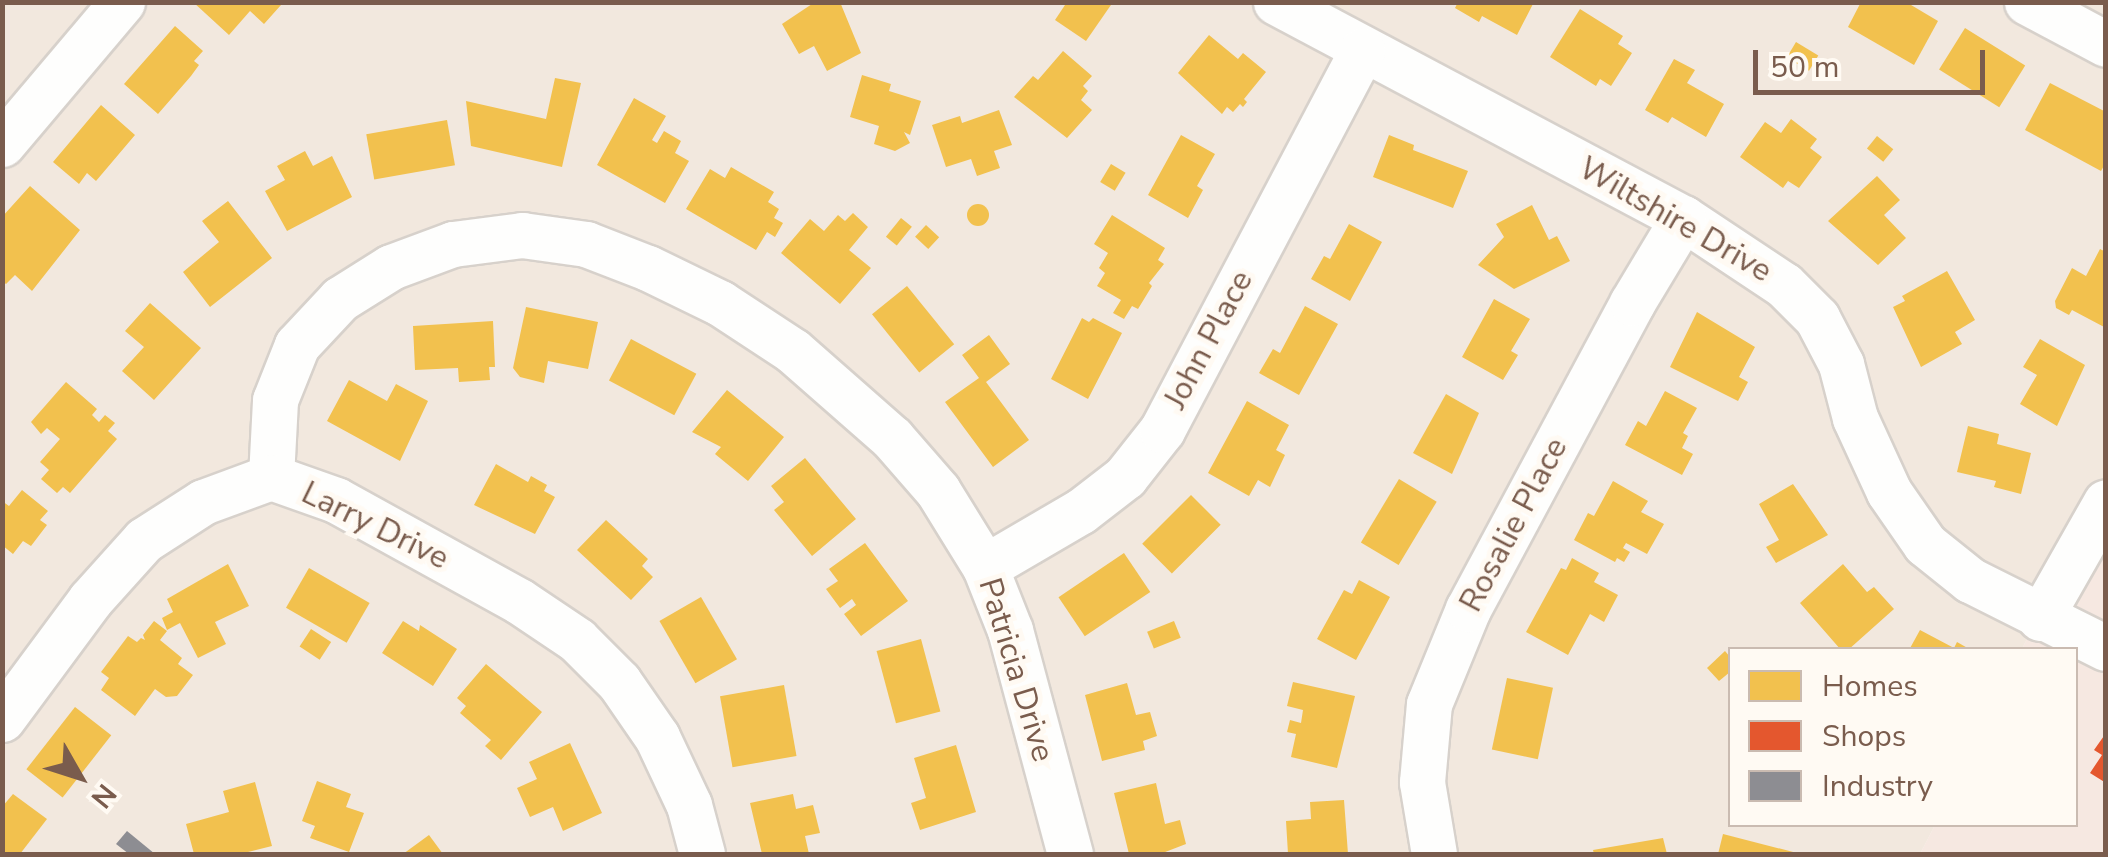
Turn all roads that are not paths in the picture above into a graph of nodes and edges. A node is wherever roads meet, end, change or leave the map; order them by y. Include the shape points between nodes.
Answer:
1 (1276, 2) edge
2 (2044, 7) edge
3 (102, 10) edge
4 (2106, 44) edge
5 (1362, 50) junction
6 (2, 144) edge
7 (1683, 218) junction
8 (271, 477) junction
9 (2106, 502) edge
10 (985, 567) junction
11 (2040, 618) junction
12 (2106, 648) edge
13 (2, 718) edge
14 (702, 854) edge
15 (1070, 854) edge
16 (1434, 854) edge

1 - 5 street, Wiltshire Drive
2 - 4 street
3 - 6 street
5 - 7 street, Wiltshire Drive
5 - 10 street, John Place via 1162,430 1125,476 1082,511
7 - 11 street, Wiltshire Drive via 1784,285 1817,318 1889,492 1925,544 1970,580
7 - 16 street, Rosalie Place via 1468,609 1430,704 1422,782
8 - 10 street, Patricia Drive via 275,400 297,345 340,299 391,267 452,244 522,235 586,244 648,268 720,303 793,351 892,438 938,491
8 - 13 street, Larry Drive via 202,502 144,540
8 - 14 street, Larry Drive via 336,500 518,600 576,640 658,737 689,805
9 - 11 street
10 - 15 street, Patricia Drive via 1010,630
11 - 12 street, Wiltshire Drive

